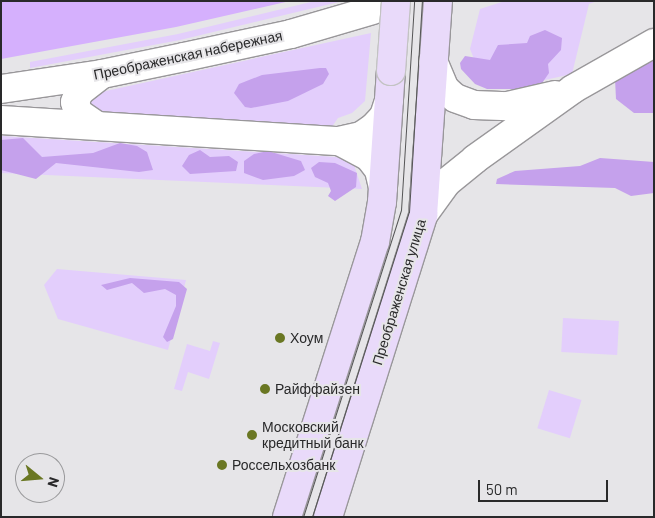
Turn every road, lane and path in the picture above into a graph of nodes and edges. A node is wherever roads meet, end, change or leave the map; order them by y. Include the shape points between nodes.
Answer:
1 (438, 1) edge
2 (384, 6) edge
3 (654, 43) edge
4 (433, 61) junction
5 (102, 74) junction
6 (1, 89) edge
7 (573, 89) junction
8 (389, 101) junction
9 (1, 120) edge
10 (96, 124) junction
11 (339, 141) junction
12 (383, 188) junction
13 (423, 215) junction
14 (287, 517) edge
15 (328, 517) edge

1 - 4 main road, Преображенская улица
2 - 5 main road, Преображенская набережная via 291,34
2 - 8 main road, bridge via 391,71
3 - 7 main road
4 - 7 main road via 445,89 456,98 474,105 508,106
4 - 13 main road, Преображенская улица
5 - 6 main road, Преображенская набережная
5 - 10 main road via 79,92 75,102 78,112
7 - 13 main road via 446,182
8 - 11 main road via 384,116 373,128 361,136
8 - 12 main road
9 - 10 main road
10 - 11 main road
11 - 12 main road via 369,157 379,170
12 - 14 main road via 374,242
13 - 15 main road, Преображенская улица

